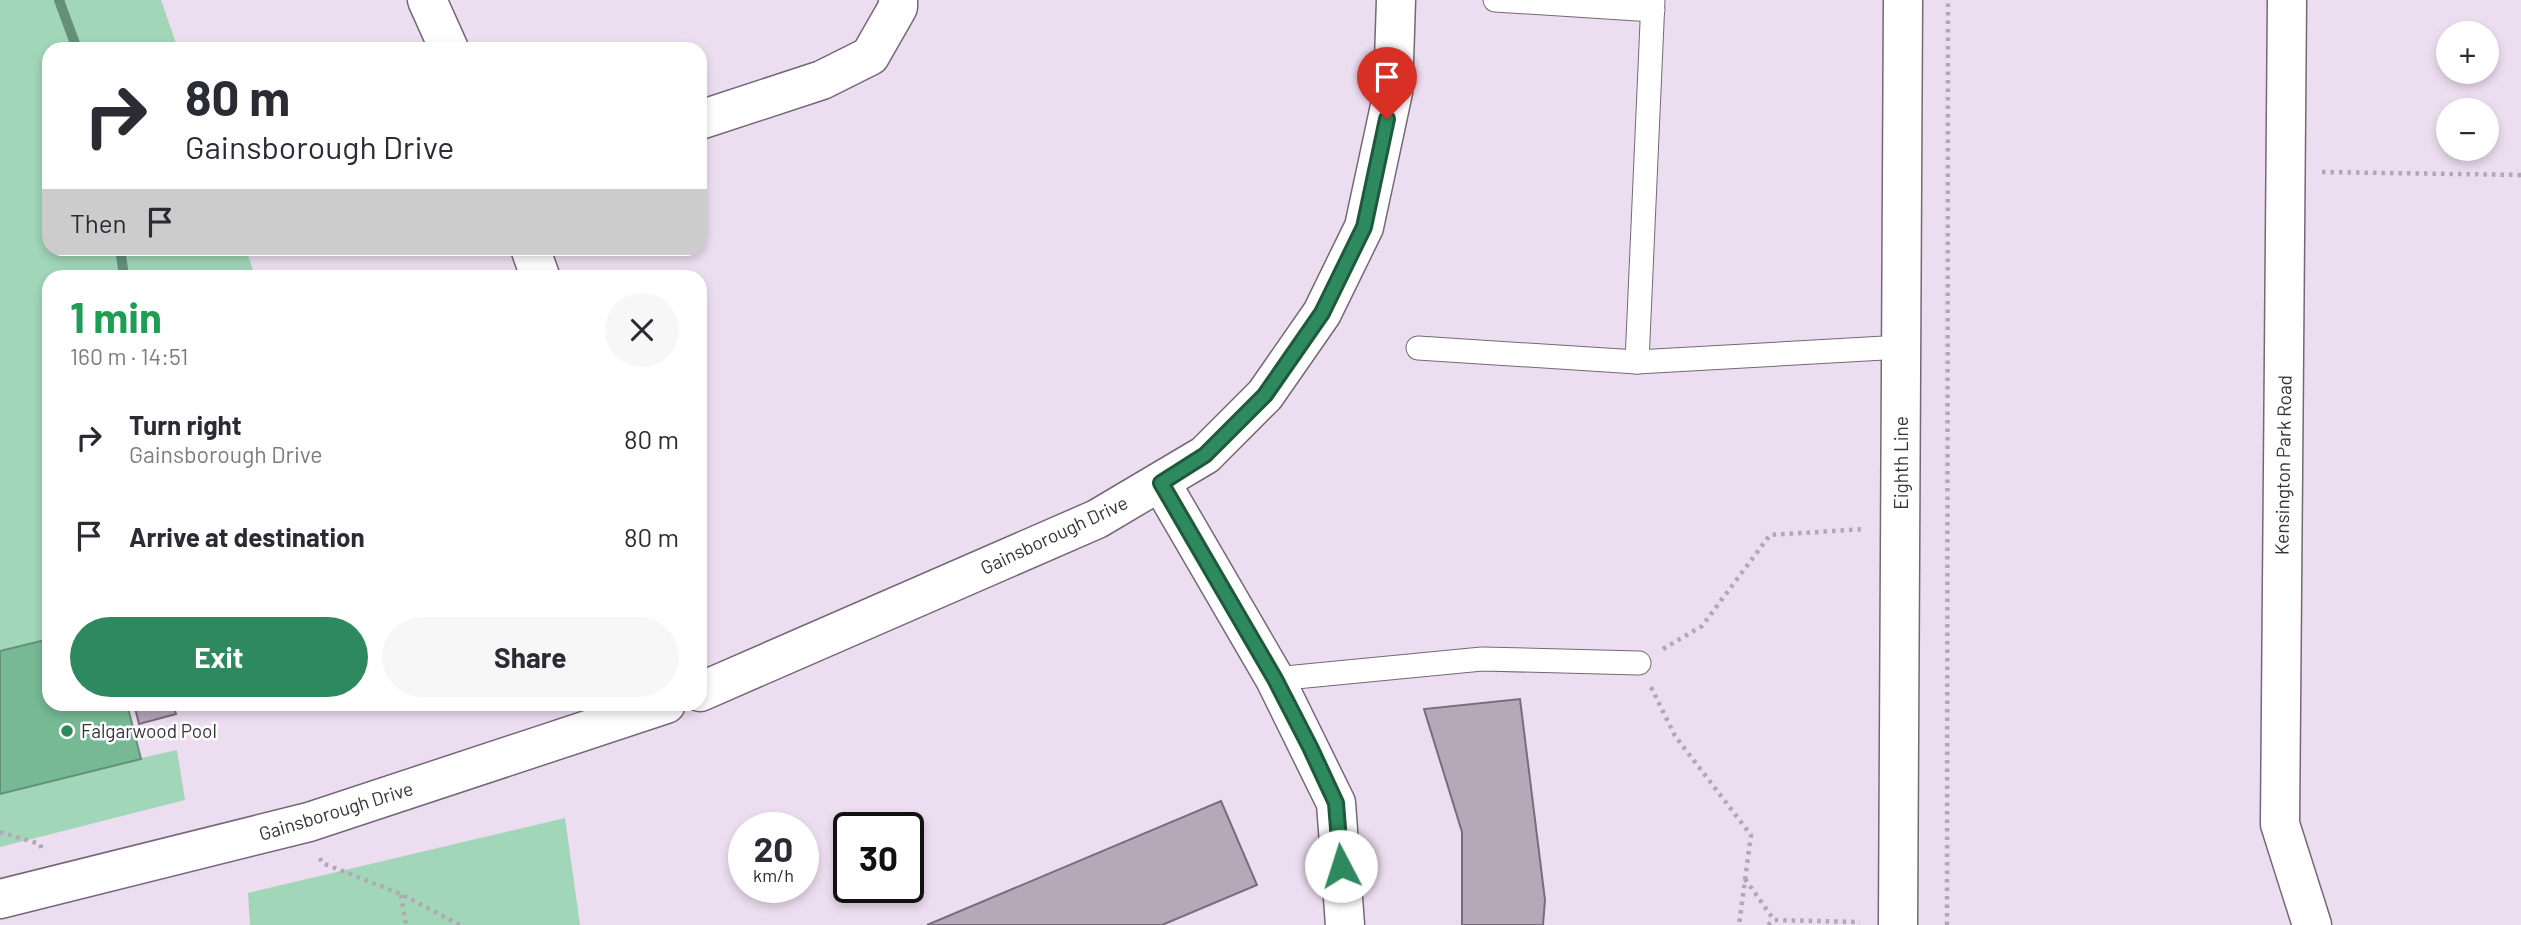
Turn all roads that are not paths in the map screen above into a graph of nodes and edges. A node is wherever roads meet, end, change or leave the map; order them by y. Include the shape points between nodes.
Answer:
1 (427, 0) edge
2 (898, 0) edge
3 (1396, 0) edge
4 (1495, 0) edge
5 (1903, 0) edge
6 (2287, 0) edge
7 (1653, 5) edge
8 (446, 42) edge
9 (707, 118) edge
10 (1902, 347) junction
11 (1418, 348) dead end
12 (1637, 362) junction
13 (1161, 483) junction
14 (1639, 663) road end
15 (1275, 679) junction
16 (707, 685) edge
17 (645, 711) edge
18 (0, 899) edge
19 (1898, 924) edge
20 (1345, 925) edge
21 (2312, 925) edge

1 - 8 street
2 - 9 street via 870,56 822,80
3 - 13 street, Gainsborough Drive via 1393,92 1364,227 1322,313 1265,395 1205,455
4 - 7 lane
5 - 10 street, Eighth Line
6 - 21 street, Kensington Park Road via 2280,824
7 - 12 lane
10 - 12 lane
10 - 19 street, Eighth Line
11 - 12 lane
13 - 15 street
13 - 16 street, Gainsborough Drive via 1097,519
14 - 15 lane via 1482,660
15 - 20 street via 1336,803
17 - 18 street, Gainsborough Drive via 309,822

